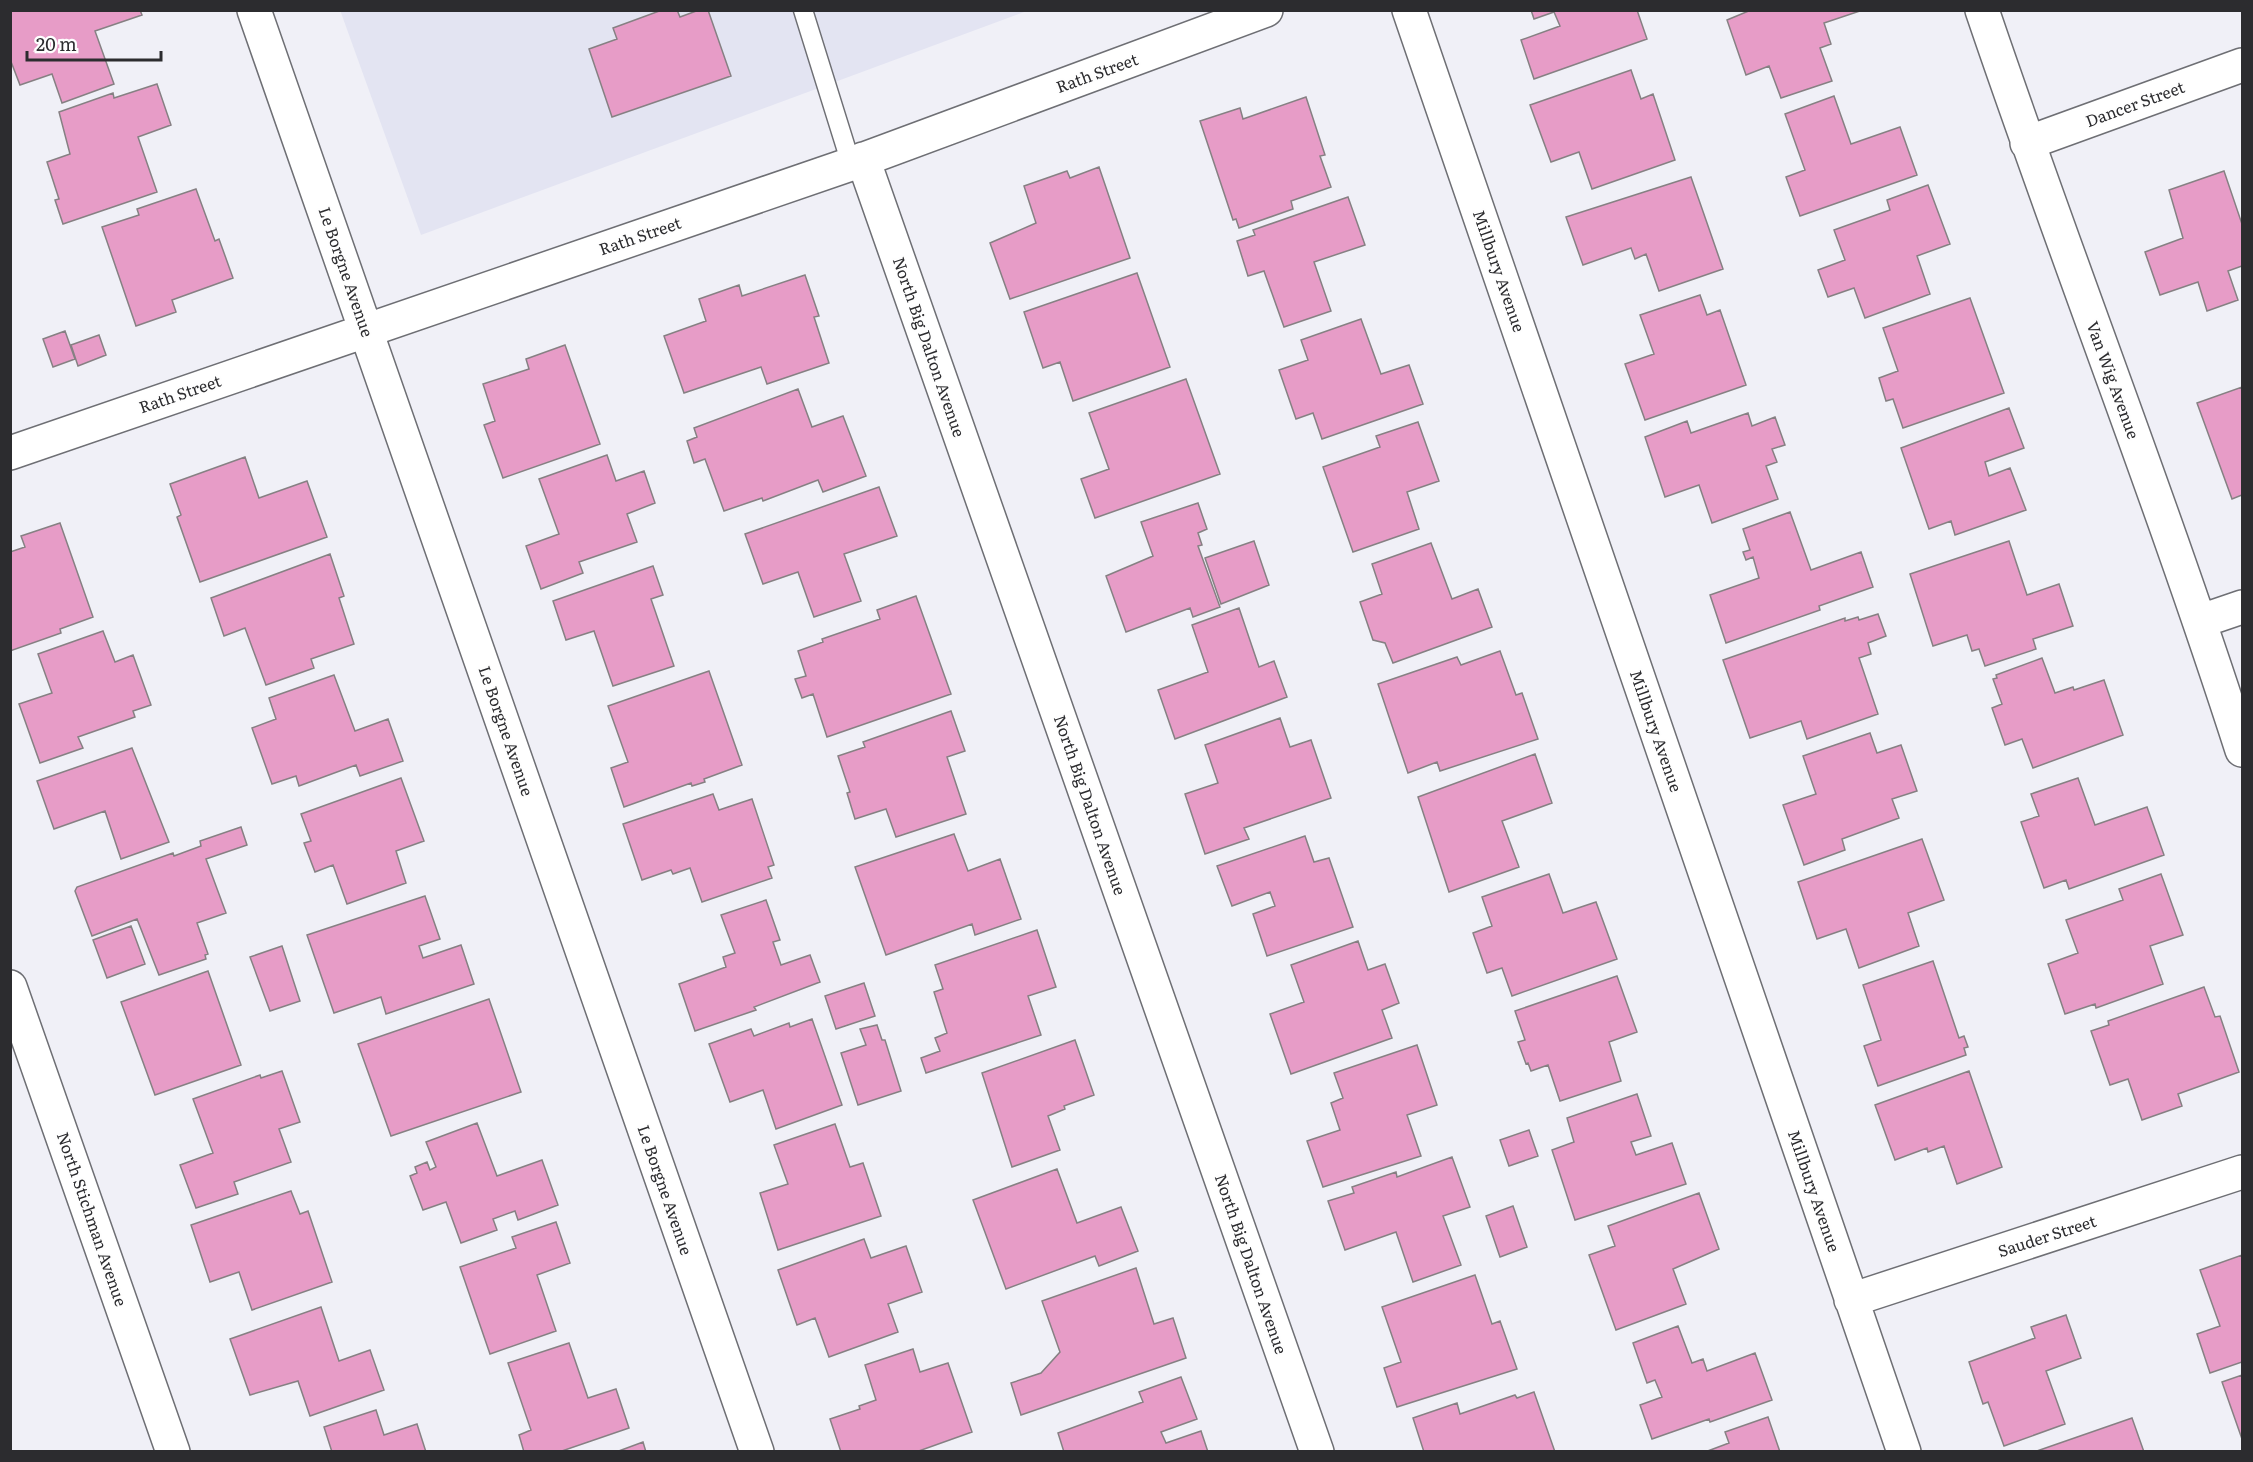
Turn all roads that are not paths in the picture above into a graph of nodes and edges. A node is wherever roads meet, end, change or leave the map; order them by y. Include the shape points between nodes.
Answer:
1 (254, 10) edge
2 (803, 10) edge
3 (1266, 10) edge
4 (1409, 10) edge
5 (1982, 10) edge
6 (2242, 65) edge
7 (2027, 142) junction
8 (857, 161) junction
9 (366, 330) junction
10 (10, 453) edge
11 (2242, 607) edge
12 (2200, 621) junction
13 (2242, 750) edge
14 (10, 987) edge
15 (2242, 1172) edge
16 (1851, 1300) junction
17 (173, 1452) edge
18 (756, 1452) edge
19 (1317, 1452) edge
20 (1904, 1452) edge

1 - 9 street, Le Borgne Avenue
2 - 8 lane
3 - 8 street, Rath Street
4 - 16 street, Millbury Avenue
5 - 7 street, Van Wig Avenue
6 - 7 street, Dancer Street
7 - 12 street, Van Wig Avenue
8 - 9 street, Rath Street
8 - 19 street, North Big Dalton Avenue
9 - 10 street, Rath Street
9 - 18 street, Le Borgne Avenue
11 - 12 street
12 - 13 street, Van Wig Avenue
14 - 17 street, North Stichman Avenue
15 - 16 street, Sauder Street
16 - 20 street, Millbury Avenue

